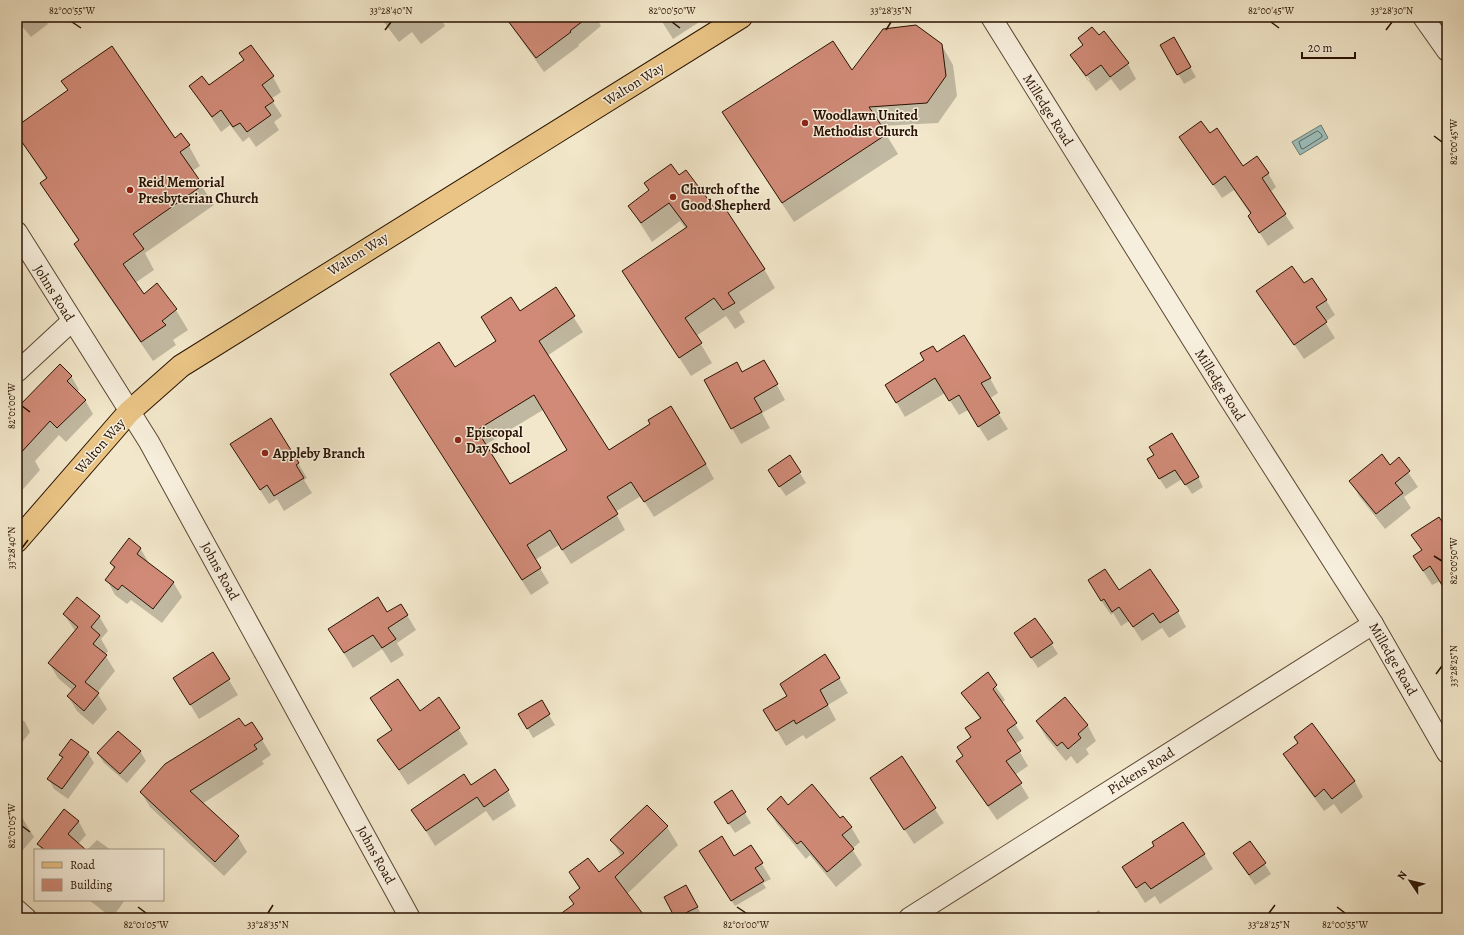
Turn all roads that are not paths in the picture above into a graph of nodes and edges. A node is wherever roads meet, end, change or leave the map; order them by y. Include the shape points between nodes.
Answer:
1 (741, 17) edge
2 (992, 17) edge
3 (1423, 17) edge
4 (1447, 51) edge
5 (17, 232) edge
6 (72, 321) junction
7 (17, 372) edge
8 (129, 412) junction
9 (17, 541) edge
10 (1374, 624) junction
11 (1447, 753) edge
12 (17, 910) edge
13 (26, 918) edge
14 (410, 918) edge
15 (909, 918) edge

1 - 8 main road, Walton Way via 181,366
2 - 10 street, Milledge Road via 1228,397
3 - 4 street
5 - 6 street, Johns Road
6 - 7 street
6 - 8 street, Johns Road
8 - 9 main road, Walton Way
8 - 14 street, Johns Road via 149,442
10 - 11 street, Milledge Road
10 - 15 street, Pickens Road
12 - 13 street

